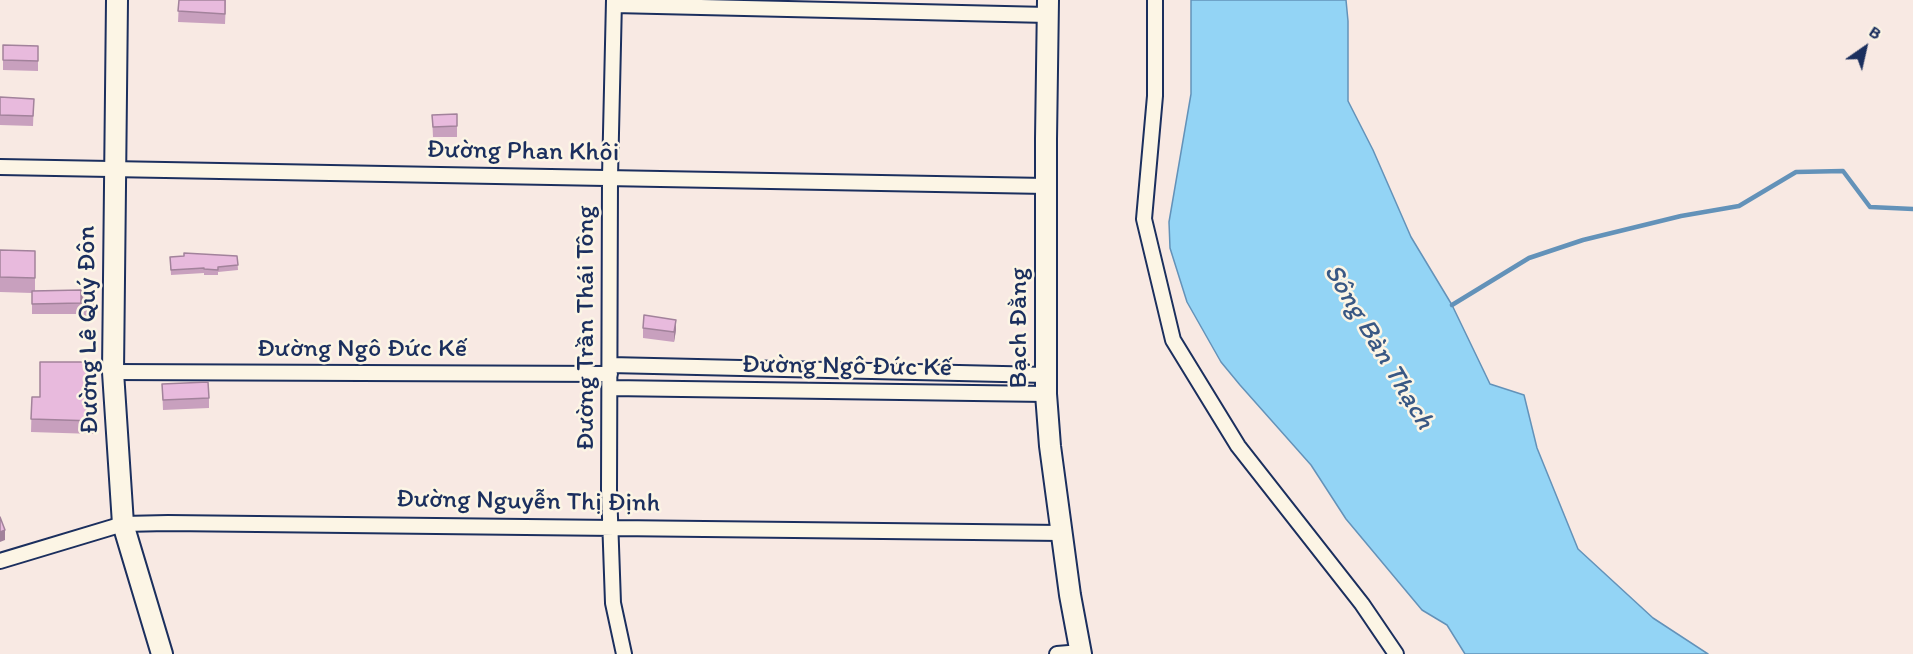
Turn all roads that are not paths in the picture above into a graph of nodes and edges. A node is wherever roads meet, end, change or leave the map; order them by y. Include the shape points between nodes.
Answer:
1 (117, 0) edge
2 (1155, 0) edge
3 (614, 2) edge
4 (1048, 7) edge
5 (0, 167) edge
6 (115, 169) junction
7 (610, 177) junction
8 (1046, 186) junction
9 (113, 372) junction
10 (610, 376) junction
11 (1046, 385) junction
12 (123, 524) junction
13 (611, 526) junction
14 (1062, 533) junction
15 (0, 561) edge
16 (1081, 653) edge
17 (162, 654) edge
18 (624, 654) edge
19 (1057, 654) edge
20 (1396, 654) edge

1 - 6 street, Đường Lê Quý Đôn
2 - 20 street via 1155,96 1144,219 1173,340 1238,446 1362,604
3 - 4 street
3 - 7 street, Đường Trần Thái Tông
4 - 8 street, Bạch Đằng
5 - 6 street, Đường Phan Khôi
6 - 7 street, Đường Phan Khôi
6 - 9 street, Đường Lê Quý Đôn
7 - 8 street, Đường Phan Khôi
7 - 10 street, Đường Trần Thái Tông
8 - 11 street, Bạch Đằng
9 - 10 street, Đường Ngô Đức Kế
9 - 12 street, Đường Lê Quý Đôn
10 - 11 street, Đường Ngô Đức Kế
10 - 11 street, Đường Ngô Đức Kế
10 - 13 street, Đường Trần Thái Tông
11 - 14 street, Bạch Đằng
12 - 13 street, Đường Nguyễn Thị Định
12 - 15 street, Đường Nguyễn Thị Định
12 - 17 street, Đường Lê Quý Đôn
13 - 14 street, Đường Nguyễn Thị Định
13 - 18 street, Đường Trần Thái Tông via 613,603
14 - 16 street, Bạch Đằng
16 - 19 street

